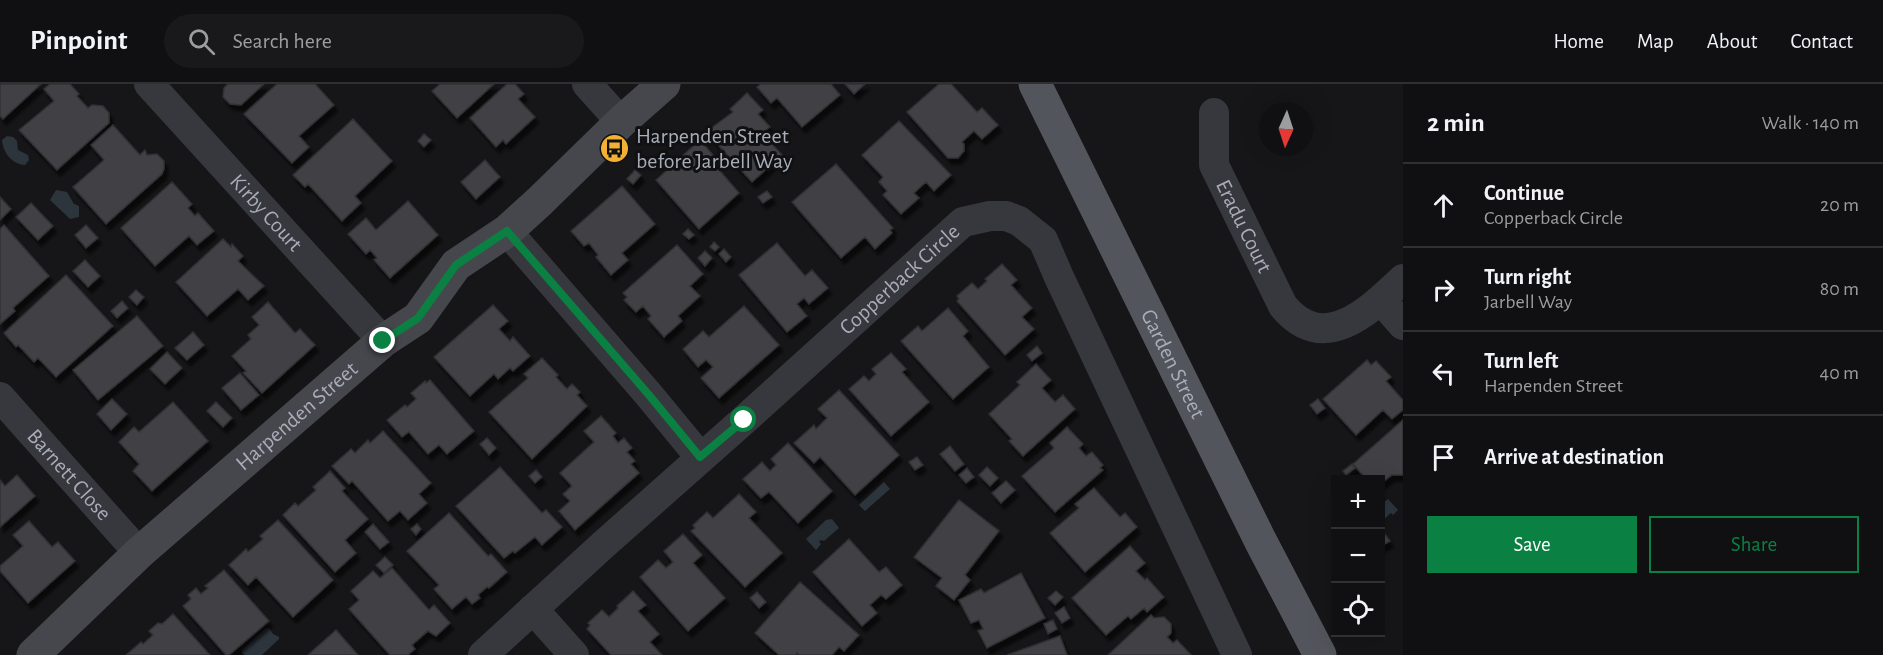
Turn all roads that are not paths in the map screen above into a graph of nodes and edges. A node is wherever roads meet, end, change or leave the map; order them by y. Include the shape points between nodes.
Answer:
1 (149, 84) edge
2 (587, 84) edge
3 (664, 84) edge
4 (1035, 84) edge
5 (1214, 112) dead end
6 (621, 122) junction
7 (507, 231) junction
8 (1403, 279) edge
9 (1381, 300) junction
10 (1403, 325) edge
11 (383, 341) junction
12 (0, 397) edge
13 (700, 457) junction
14 (139, 553) junction
15 (534, 609) junction
16 (1316, 651) edge
17 (33, 655) edge
18 (483, 655) edge
19 (574, 655) edge
20 (1237, 655) edge

1 - 11 street, Kirby Court
2 - 6 street
3 - 6 street, Harpenden Street
4 - 16 main road, Garden Street
5 - 9 street, Eradu Court via 1214,165 1290,314 1309,325 1325,328 1350,323
6 - 7 street, Harpenden Street
7 - 11 street, Harpenden Street via 456,265 418,318
7 - 13 street
8 - 9 street
9 - 10 street
11 - 14 street, Harpenden Street
12 - 14 street, Barnett Close
13 - 15 street, Copperback Circle
13 - 20 street, Copperback Circle via 963,222 990,216 1019,221 1043,240
14 - 17 street, Harpenden Street
15 - 18 street, Copperback Circle
15 - 19 street

